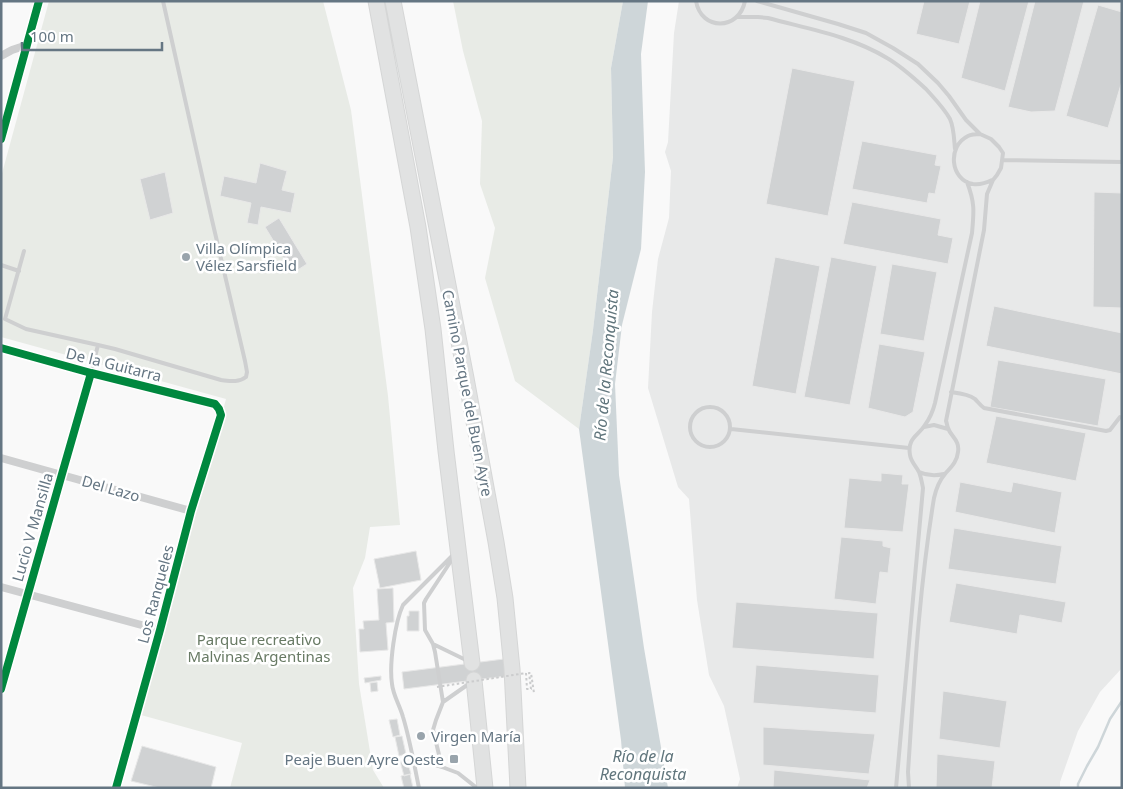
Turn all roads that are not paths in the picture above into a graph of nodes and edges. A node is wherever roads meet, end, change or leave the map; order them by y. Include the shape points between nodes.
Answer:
1 (39, 1) edge
2 (163, 1) edge
3 (376, 1) edge
4 (393, 1) edge
5 (696, 1) edge
6 (745, 1) edge
7 (757, 1) edge
8 (738, 18) junction
9 (27, 45) junction
10 (1, 56) edge
11 (980, 134) junction
12 (1, 139) edge
13 (955, 149) junction
14 (1003, 160) junction
15 (1122, 162) edge
16 (993, 180) junction
17 (967, 182) junction
18 (24, 251) dead end
19 (1, 265) edge
20 (19, 271) junction
21 (3, 318) edge
22 (98, 345) junction
23 (1, 348) edge
24 (91, 373) junction
25 (951, 392) junction
26 (219, 409) joint
27 (1120, 417) dead end
28 (924, 427) junction
29 (731, 429) junction
30 (948, 429) junction
31 (909, 448) junction
32 (1, 458) edge
33 (919, 472) junction
34 (62, 474) junction
35 (944, 474) junction
36 (191, 511) junction
37 (458, 550) junction
38 (1, 587) edge
39 (28, 594) junction
40 (160, 630) junction
41 (433, 644) junction
42 (472, 663) joint
43 (474, 680) joint
44 (1, 689) edge
45 (443, 702) junction
46 (413, 758) junction
47 (442, 767) junction
48 (116, 788) edge
49 (419, 788) edge
50 (477, 788) edge
51 (484, 788) edge
52 (518, 788) edge
53 (896, 788) edge
54 (909, 788) edge

1 - 9 street
2 - 22 lane via 247,372 241,381 232,382
3 - 37 highway, Camino Parque del Buen Ayre via 428,292
4 - 52 highway, Camino Parque del Buen Ayre via 505,598
5 - 8 lane via 700,14 707,21 717,24
6 - 8 lane
7 - 11 lane via 866,33 893,48 918,64 938,83
8 - 13 lane via 768,18 838,37 888,58 918,82 946,112 952,126
9 - 10 street
9 - 12 street
11 - 13 lane via 969,135
11 - 14 lane via 991,138 999,147
13 - 17 lane via 956,170
14 - 15 lane
14 - 16 lane via 1002,168
16 - 17 lane via 984,184
16 - 25 lane via 987,194 984,230
17 - 28 lane via 974,201 972,233 935,403
18 - 20 lane
19 - 20 lane
20 - 21 lane
21 - 22 lane via 26,329
22 - 24 lane
23 - 24 street, De la Guitarra
24 - 26 street, De la Guitarra via 208,402
24 - 34 street, Lucio V Mansilla
25 - 27 lane via 970,396 984,408 1106,431
25 - 30 lane via 946,421
26 - 36 street, Los Ranqueles via 221,415
28 - 30 lane via 934,425
28 - 31 lane
29 - 29 lane via 722,410 709,406 696,412 690,425 696,442 708,447 726,441
29 - 31 lane
30 - 35 lane via 955,437 958,452 952,468
31 - 33 lane via 910,458
32 - 34 street, Del Lazo
33 - 35 lane via 934,476
33 - 53 lane via 923,488
34 - 36 street, Del Lazo
34 - 39 street, Lucio V Mansilla
35 - 54 lane via 935,495 916,644
36 - 40 street, Los Ranqueles
37 - 41 lane via 424,603 426,630
37 - 42 highway, Camino Parque del Buen Ayre
37 - 46 lane via 403,605 399,613 392,653 392,686
38 - 39 street
39 - 40 street
39 - 44 street, Lucio V Mansilla
40 - 48 street, Los Ranqueles
41 - 42 lane
41 - 45 lane
43 - 45 lane
43 - 51 highway
45 - 47 lane via 433,730
46 - 47 lane
46 - 49 lane
47 - 50 lane via 458,773

